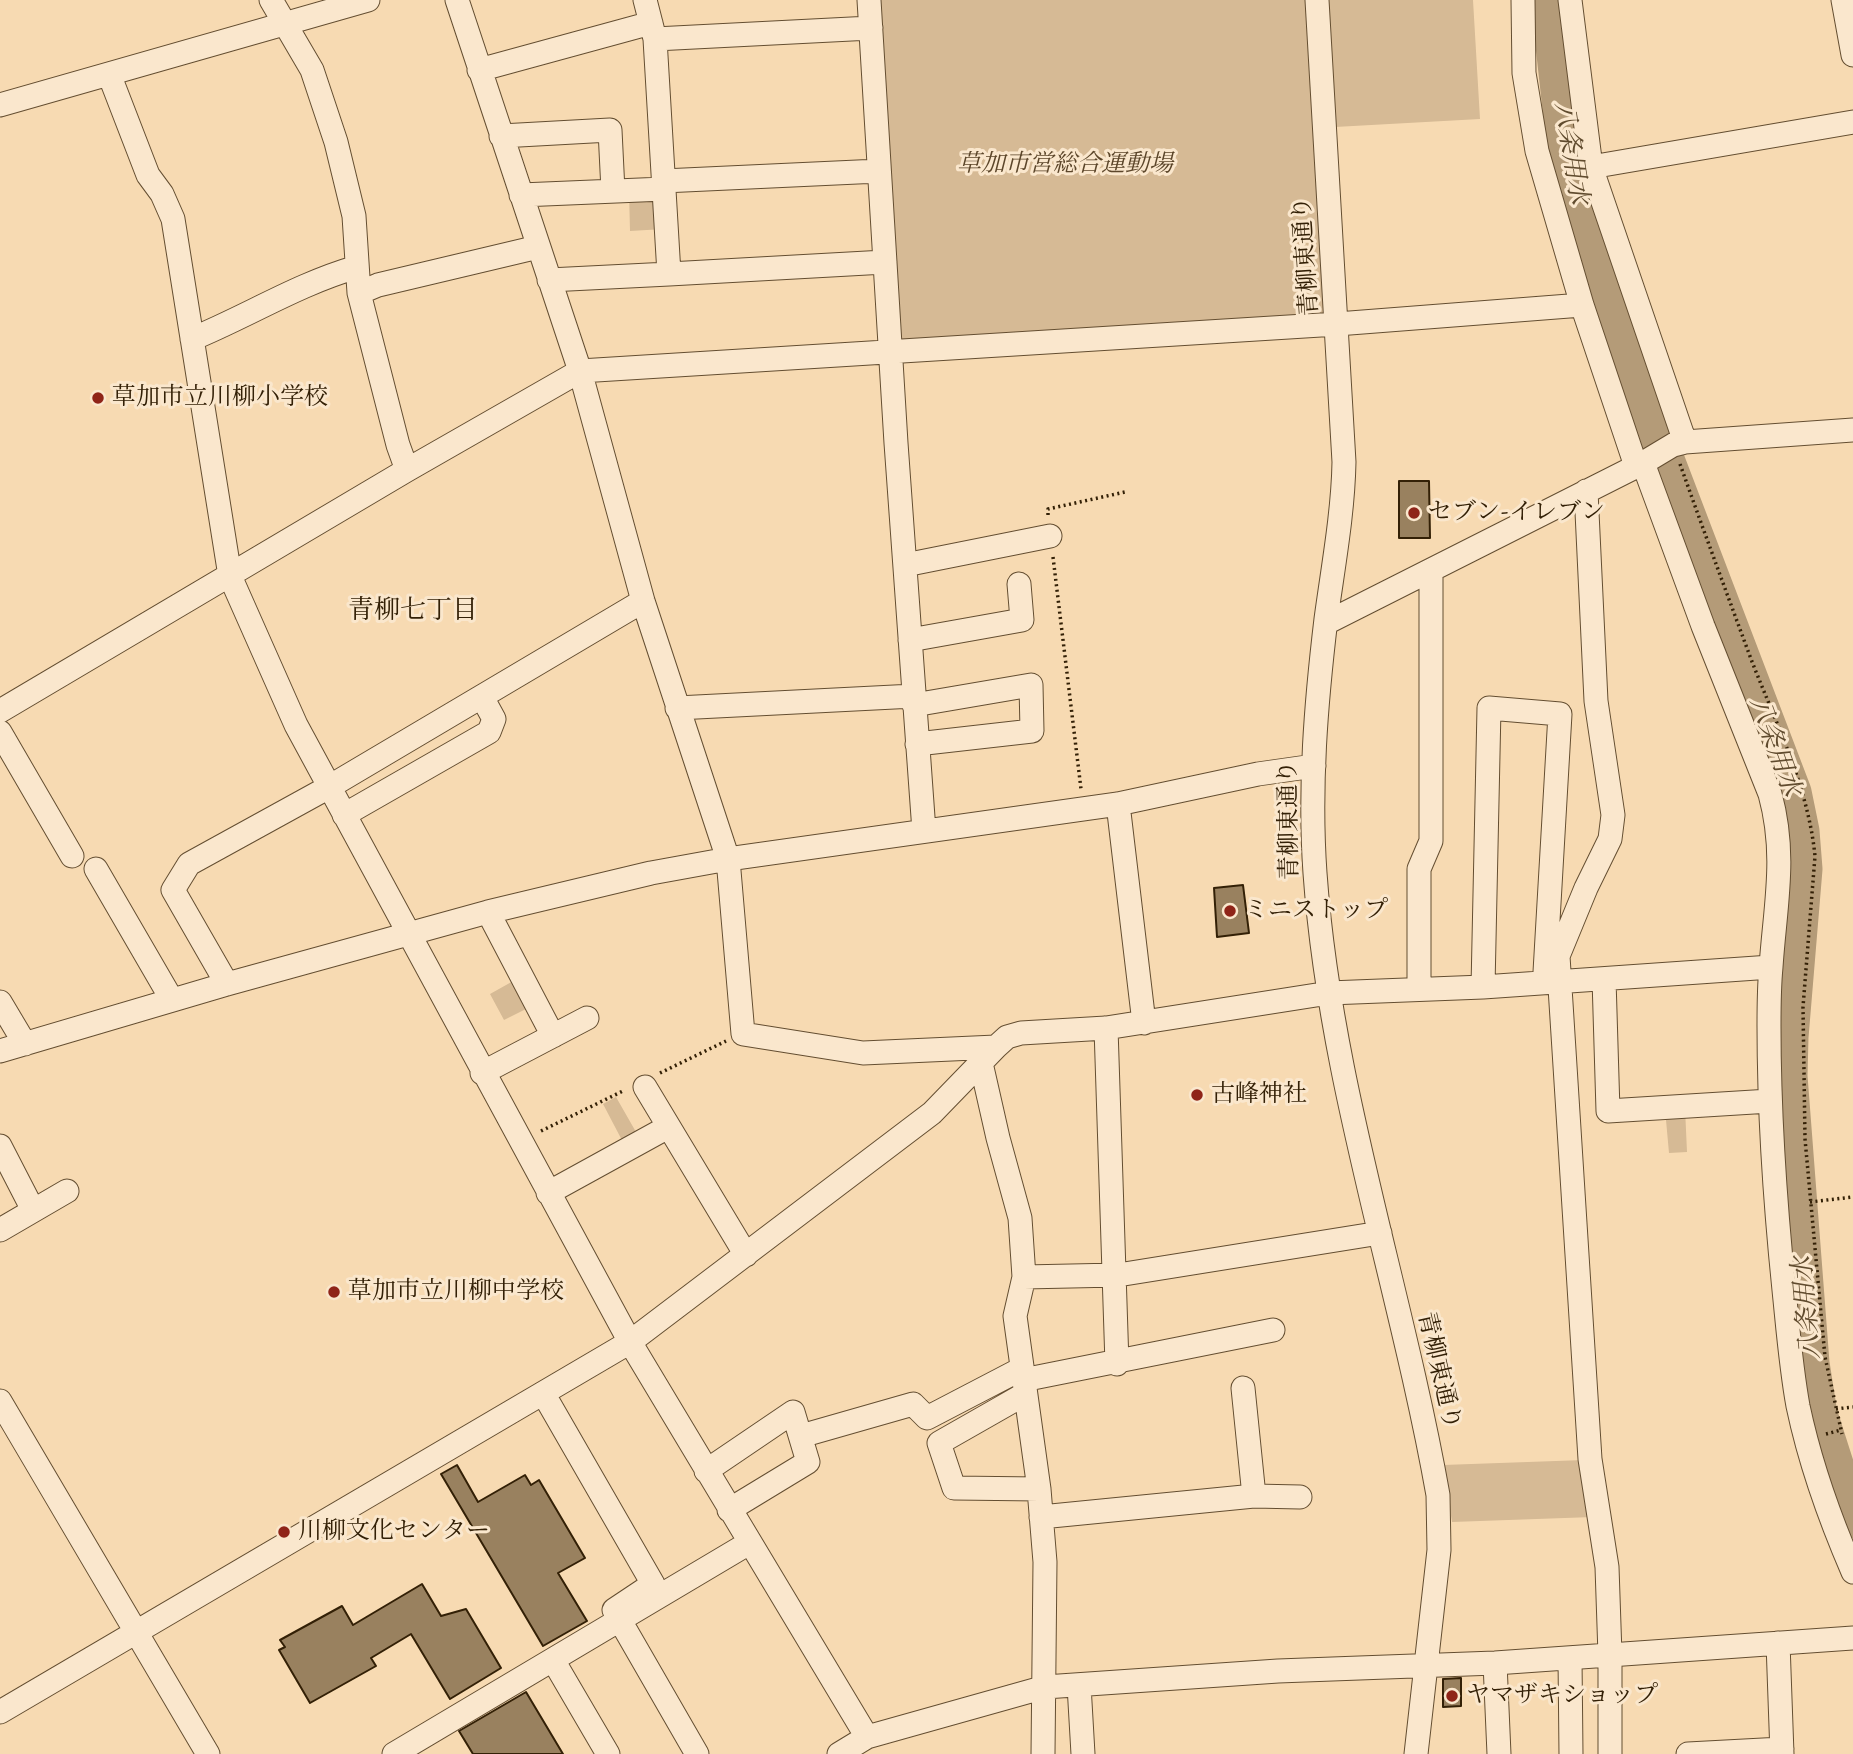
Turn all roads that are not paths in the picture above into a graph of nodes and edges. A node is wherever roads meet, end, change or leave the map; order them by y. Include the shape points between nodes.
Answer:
1 (271, 0) edge
2 (368, 0) edge
3 (457, 0) edge
4 (645, 0) edge
5 (869, 0) edge
6 (1317, 0) edge
7 (1523, 0) edge
8 (1570, 0) edge
9 (1843, 0) edge
10 (285, 25) junction
11 (871, 28) junction
12 (653, 31) junction
13 (1853, 55) edge
14 (480, 70) junction
15 (109, 74) junction
16 (0, 105) edge
17 (1853, 122) edge
18 (502, 136) junction
19 (1591, 167) junction
20 (879, 171) junction
21 (663, 185) junction
22 (612, 191) junction
23 (521, 195) junction
24 (538, 247) junction
25 (885, 262) junction
26 (357, 267) junction
27 (669, 274) junction
28 (549, 279) junction
29 (359, 293) junction
30 (1582, 305) junction
31 (1337, 324) junction
32 (192, 339) junction
33 (890, 350) junction
34 (580, 371) junction
35 (1853, 430) edge
36 (1679, 444) junction
37 (1639, 465) junction
38 (407, 470) junction
39 (1586, 491) junction
40 (1051, 536) road end
41 (905, 565) junction
42 (1431, 571) junction
43 (230, 576) junction
44 (1019, 584) dead end
45 (643, 601) junction
46 (1326, 623) junction
47 (910, 640) junction
48 (482, 697) junction
49 (914, 701) junction
50 (677, 708) junction
51 (0, 711) edge
52 (0, 732) edge
53 (917, 744) junction
54 (1314, 766) junction
55 (329, 787) junction
56 (1118, 804) junction
57 (344, 815) junction
58 (924, 831) junction
59 (72, 856) dead end
60 (728, 859) junction
61 (96, 869) dead end
62 (488, 912) junction
63 (409, 934) junction
64 (1771, 967) junction
65 (1604, 979) junction
66 (1553, 982) junction
67 (227, 984) junction
68 (1483, 987) junction
69 (1419, 989) junction
70 (1329, 993) junction
71 (172, 1000) junction
72 (0, 1002) edge
73 (587, 1018) dead end
74 (1144, 1023) junction
75 (1106, 1028) junction
76 (554, 1036) junction
77 (25, 1044) junction
78 (0, 1051) edge
79 (989, 1055) junction
80 (482, 1073) junction
81 (645, 1087) dead end
82 (1770, 1101) junction
83 (668, 1127) junction
84 (0, 1146) edge
85 (66, 1191) dead end
86 (548, 1193) junction
87 (33, 1210) junction
88 (0, 1230) edge
89 (1380, 1233) junction
90 (746, 1255) junction
91 (1113, 1275) junction
92 (1024, 1277) junction
93 (1273, 1330) dead end
94 (630, 1342) junction
95 (1117, 1363) junction
96 (1023, 1381) junction
97 (1243, 1388) dead end
98 (542, 1392) junction
99 (0, 1401) edge
100 (7, 1428) edge
101 (801, 1436) junction
102 (706, 1471) junction
103 (1039, 1489) junction
104 (1254, 1496) junction
105 (1300, 1497) dead end
106 (729, 1510) junction
107 (1041, 1517) junction
108 (749, 1543) junction
109 (1853, 1572) edge
110 (620, 1620) junction
111 (135, 1631) junction
112 (1853, 1638) edge
113 (1778, 1643) junction
114 (1610, 1655) junction
115 (1570, 1658) junction
116 (553, 1660) junction
117 (1495, 1663) junction
118 (1425, 1667) junction
119 (1079, 1685) junction
120 (1045, 1687) junction
121 (0, 1712) edge
122 (867, 1737) junction
123 (1782, 1751) edge
124 (208, 1754) edge
125 (394, 1754) edge
126 (608, 1754) edge
127 (696, 1754) edge
128 (839, 1754) edge
129 (1043, 1754) edge
130 (1083, 1754) edge
131 (1416, 1754) edge
132 (1499, 1754) edge
133 (1571, 1754) edge
134 (1609, 1754) edge
135 (1688, 1754) edge

1 - 10 street
2 - 10 street
3 - 14 street
4 - 12 street
5 - 11 street
6 - 31 street, 青柳東通り
7 - 30 street via 1524,73 1537,151
8 - 19 street
9 - 13 street
10 - 15 street
10 - 26 street via 312,70 336,142 354,216
11 - 12 street
11 - 20 street
12 - 14 street
12 - 21 street
14 - 18 street
15 - 16 street
15 - 32 street via 148,174 173,219
17 - 19 street
18 - 22 street via 610,130
18 - 23 street
19 - 36 street
20 - 21 street
20 - 25 street
21 - 22 street
21 - 27 street
22 - 23 street
23 - 24 street
24 - 28 street
24 - 29 street
25 - 27 street
25 - 33 street
26 - 29 street
26 - 32 street via 273,299
27 - 28 street
28 - 34 street
29 - 38 street
30 - 31 street
30 - 37 street
31 - 33 street
31 - 46 street, 青柳東通り via 1343,488
32 - 43 street
33 - 34 street
33 - 41 street
34 - 38 street
34 - 45 street
35 - 36 street
36 - 37 street
37 - 39 street
37 - 64 street via 1778,822 1779,903
38 - 43 street
39 - 42 street
39 - 66 street via 1596,701 1613,816 1610,839 1558,956
40 - 41 street
41 - 47 street
42 - 46 street
42 - 69 street via 1431,841 1419,869
43 - 51 street
43 - 55 street via 296,725
44 - 47 street via 1022,620
45 - 48 street
45 - 50 street
46 - 54 street, 青柳東通り
47 - 49 street
48 - 55 street
48 - 57 street via 494,719 489,732
49 - 50 street
49 - 53 street
49 - 53 street via 1031,685 1032,731
50 - 60 street
52 - 59 street
53 - 58 street
54 - 56 street
54 - 70 street, 青柳東通り via 1315,871
55 - 57 street
55 - 67 street via 189,864 173,890
56 - 58 street
56 - 74 street
57 - 63 street
58 - 60 street
60 - 62 street
60 - 79 street via 743,1034 863,1053
61 - 71 street
62 - 63 street
62 - 76 street
63 - 67 street
63 - 80 street
64 - 65 street
64 - 82 street
65 - 66 street
65 - 82 street via 1608,1111
66 - 68 street
66 - 68 street via 1560,713 1489,708
66 - 114 street
67 - 71 street
68 - 69 street
69 - 70 street
70 - 74 street
70 - 89 street, 青柳東通り
71 - 77 street
72 - 77 street
73 - 76 street
74 - 75 street
75 - 79 street via 1021,1033 1007,1037
75 - 91 street
76 - 80 street
77 - 78 street
79 - 90 street via 932,1113
79 - 92 street via 998,1138 1020,1218
80 - 86 street
81 - 83 street
82 - 109 street via 1777,1229 1797,1399 1834,1528
83 - 86 street
83 - 90 street
84 - 87 street
85 - 87 street
86 - 94 street
87 - 88 street
89 - 91 street
89 - 118 street, 青柳東通り via 1438,1495 1439,1550
90 - 94 street
91 - 92 street
91 - 95 street
92 - 96 street via 1015,1316
93 - 95 street
94 - 98 street
94 - 102 street
95 - 96 street
96 - 101 street via 927,1418 913,1404
96 - 103 street
96 - 103 street via 939,1443 954,1488
97 - 104 street
98 - 110 street via 653,1584 614,1609
98 - 111 street
99 - 100 street
100 - 111 street
101 - 102 street via 793,1412
101 - 106 street via 808,1462
102 - 106 street
103 - 107 street
104 - 105 street
104 - 107 street
106 - 108 street
107 - 120 street
108 - 110 street
108 - 122 street
110 - 116 street
110 - 127 street
111 - 121 street
111 - 124 street
112 - 113 street
113 - 114 street
113 - 123 street
114 - 115 street
114 - 134 street
115 - 117 street
115 - 133 street
116 - 125 street
116 - 126 street
117 - 118 street
117 - 132 street
118 - 119 street via 1278,1671
118 - 131 street, 青柳東通り
119 - 120 street
119 - 130 street
120 - 122 street
120 - 129 street
122 - 128 street
123 - 135 street

